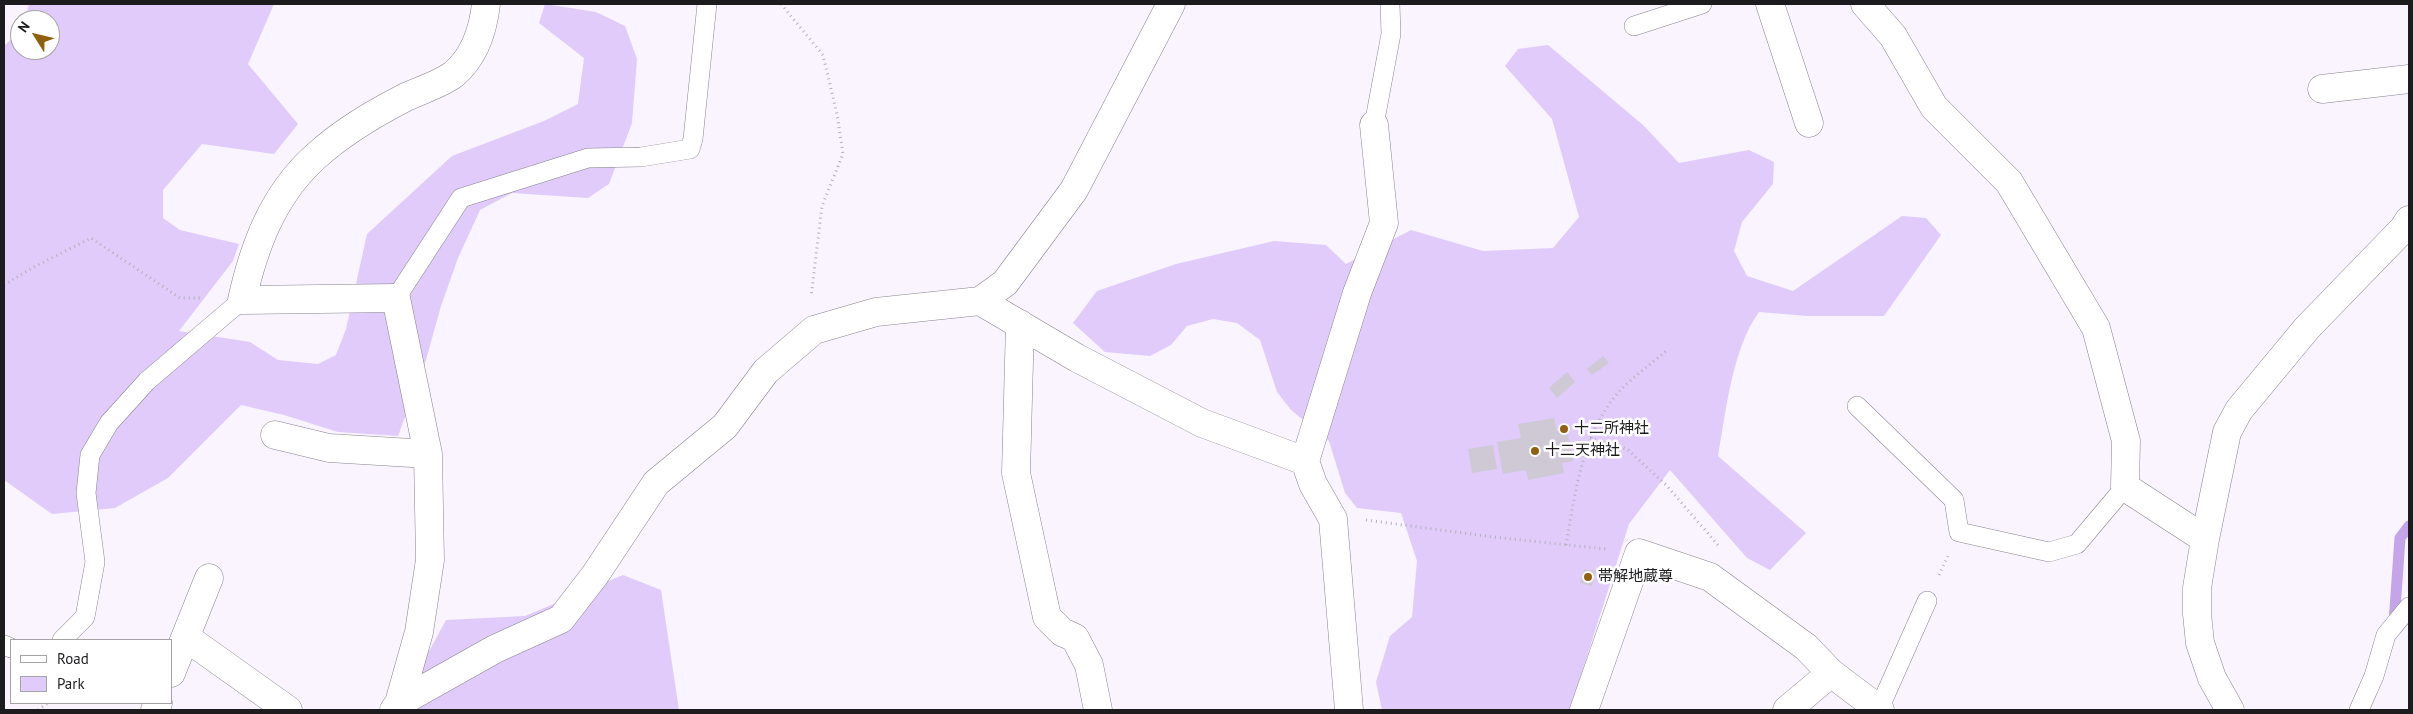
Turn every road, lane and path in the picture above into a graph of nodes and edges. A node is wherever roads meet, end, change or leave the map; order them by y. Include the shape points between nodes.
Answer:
1 (486, 4) edge
2 (707, 4) edge
3 (781, 4) edge
4 (1171, 4) edge
5 (1390, 4) edge
6 (1702, 4) edge
7 (1770, 4) edge
8 (1865, 4) edge
9 (1634, 26) dead end
10 (2409, 79) edge
11 (2322, 89) dead end
12 (1809, 123) dead end
13 (1374, 125) joint
14 (2409, 220) edge
15 (4, 285) edge
16 (396, 298) junction
17 (242, 300) junction
18 (980, 301) junction
19 (1020, 324) junction
20 (806, 337) junction
21 (1666, 351) dead end
22 (1857, 406) dead end
23 (275, 435) dead end
24 (1590, 438) junction
25 (428, 454) junction
26 (1306, 461) junction
27 (1666, 485) dead end
28 (2125, 487) junction
29 (1333, 518) junction
30 (1959, 532) junction
31 (2205, 539) junction
32 (1566, 545) junction
33 (1639, 553) junction
34 (209, 578) dead end
35 (1927, 601) joint
36 (2409, 607) edge
37 (187, 638) junction
38 (63, 639) edge
39 (172, 671) edge
40 (1831, 672) junction
41 (396, 707) edge
42 (288, 710) edge
43 (1098, 710) edge
44 (1350, 710) edge
45 (1584, 710) edge
46 (1787, 710) edge
47 (1880, 710) edge
48 (2230, 710) edge
49 (2359, 710) edge

1 - 17 street via 483,26 472,53 453,75 363,119 314,158 291,184 266,223 250,262
2 - 16 lane via 690,149 640,157 588,158 460,198
3 - 20 path via 824,55 843,154 822,206
4 - 18 street via 1074,190 1005,283
5 - 13 lane via 1391,34
6 - 9 lane
7 - 12 street
8 - 28 street via 1893,36 1934,107 2009,182 2096,328 2126,441
10 - 11 street
13 - 26 street via 1384,223 1357,294
14 - 31 street via 2307,328 2239,410 2227,432
15 - 17 path via 91,238 180,298
16 - 17 street
16 - 25 street
17 - 38 lane via 147,381 109,423 90,455 86,492 95,562 86,617
18 - 19 street
18 - 20 street via 876,312 814,330
19 - 26 street via 1077,358 1202,423
19 - 43 street via 1016,473 1047,617 1062,632 1075,638 1089,665
20 - 41 street via 766,371 725,426 656,483 595,575 561,619 495,649
21 - 24 path via 1617,394
22 - 30 lane via 1954,500
23 - 25 street via 329,448
24 - 27 path via 1627,449
24 - 32 path via 1577,484
25 - 41 street via 430,560 419,632
26 - 29 street via 1313,484
28 - 30 lane via 2077,544 2049,552
28 - 31 street
29 - 32 path
29 - 44 street
30 - 35 path
31 - 48 street via 2197,588 2200,643 2212,678
32 - 33 path
33 - 40 street via 1710,577 1806,647
33 - 45 street
34 - 37 street
35 - 47 lane
36 - 49 lane via 2386,635 2374,676
37 - 39 street
37 - 42 street
40 - 46 street
40 - 47 street

